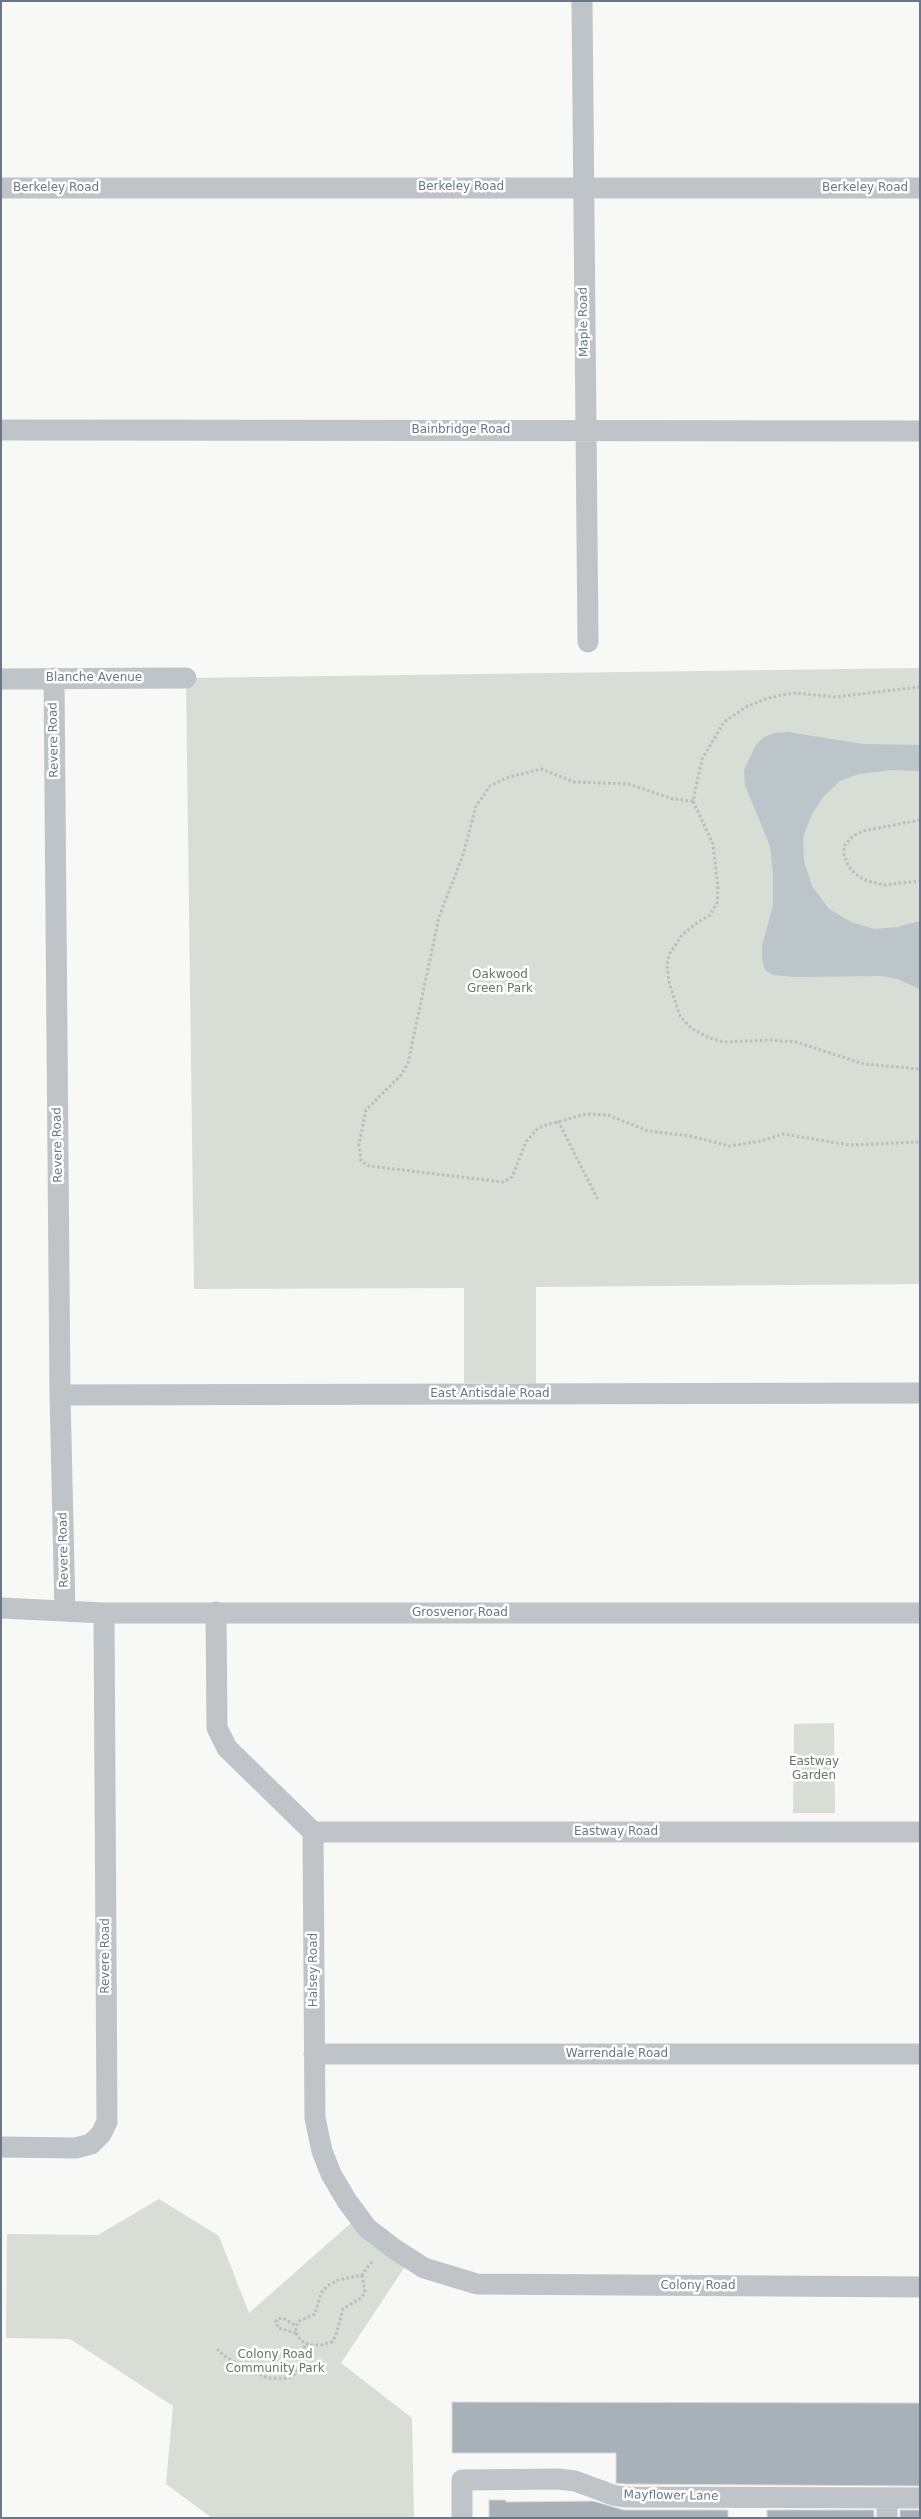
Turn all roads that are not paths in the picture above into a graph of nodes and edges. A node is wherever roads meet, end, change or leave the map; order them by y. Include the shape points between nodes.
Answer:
1 (582, 1) edge
2 (583, 187) junction
3 (1, 188) edge
4 (920, 188) edge
5 (1, 430) edge
6 (586, 430) junction
7 (920, 431) edge
8 (588, 642) dead end
9 (54, 678) junction
10 (186, 678) dead end
11 (1, 679) edge
12 (920, 1393) edge
13 (60, 1395) junction
14 (1, 1608) edge
15 (65, 1612) junction
16 (216, 1612) junction
17 (104, 1613) junction
18 (920, 1613) edge
19 (313, 1832) junction
20 (920, 1832) edge
21 (314, 2054) junction
22 (920, 2054) edge
23 (1, 2147) edge
24 (477, 2284) joint
25 (920, 2287) edge
26 (920, 2498) edge
27 (888, 2508) edge
28 (462, 2518) edge

1 - 2 street, Maple Road
2 - 3 street, Berkeley Road
2 - 4 street, Berkeley Road
2 - 6 street, Maple Road
5 - 6 street, Bainbridge Road
6 - 7 street, Bainbridge Road
6 - 8 street, Maple Road
9 - 10 street, Blanche Avenue
9 - 11 street, Blanche Avenue
9 - 13 street, Revere Road
12 - 13 street, East Antisdale Road
13 - 15 street, Revere Road
14 - 15 street, Grosvenor Road
15 - 17 street, Grosvenor Road
16 - 17 street, Grosvenor Road
16 - 18 street, Grosvenor Road
16 - 19 street via 217,1728 227,1748
17 - 23 street, Revere Road via 107,2122 91,2144 76,2148
19 - 20 street, Eastway Road
19 - 21 street, Halsey Road
21 - 22 street, Warrendale Road
21 - 24 street, Halsey Road via 315,2118 320,2142 331,2174 347,2201 367,2228 424,2268
24 - 25 street, Colony Road
26 - 27 street, Mayflower Lane
27 - 28 street, Mayflower Lane via 624,2497 575,2481 558,2479 462,2480

